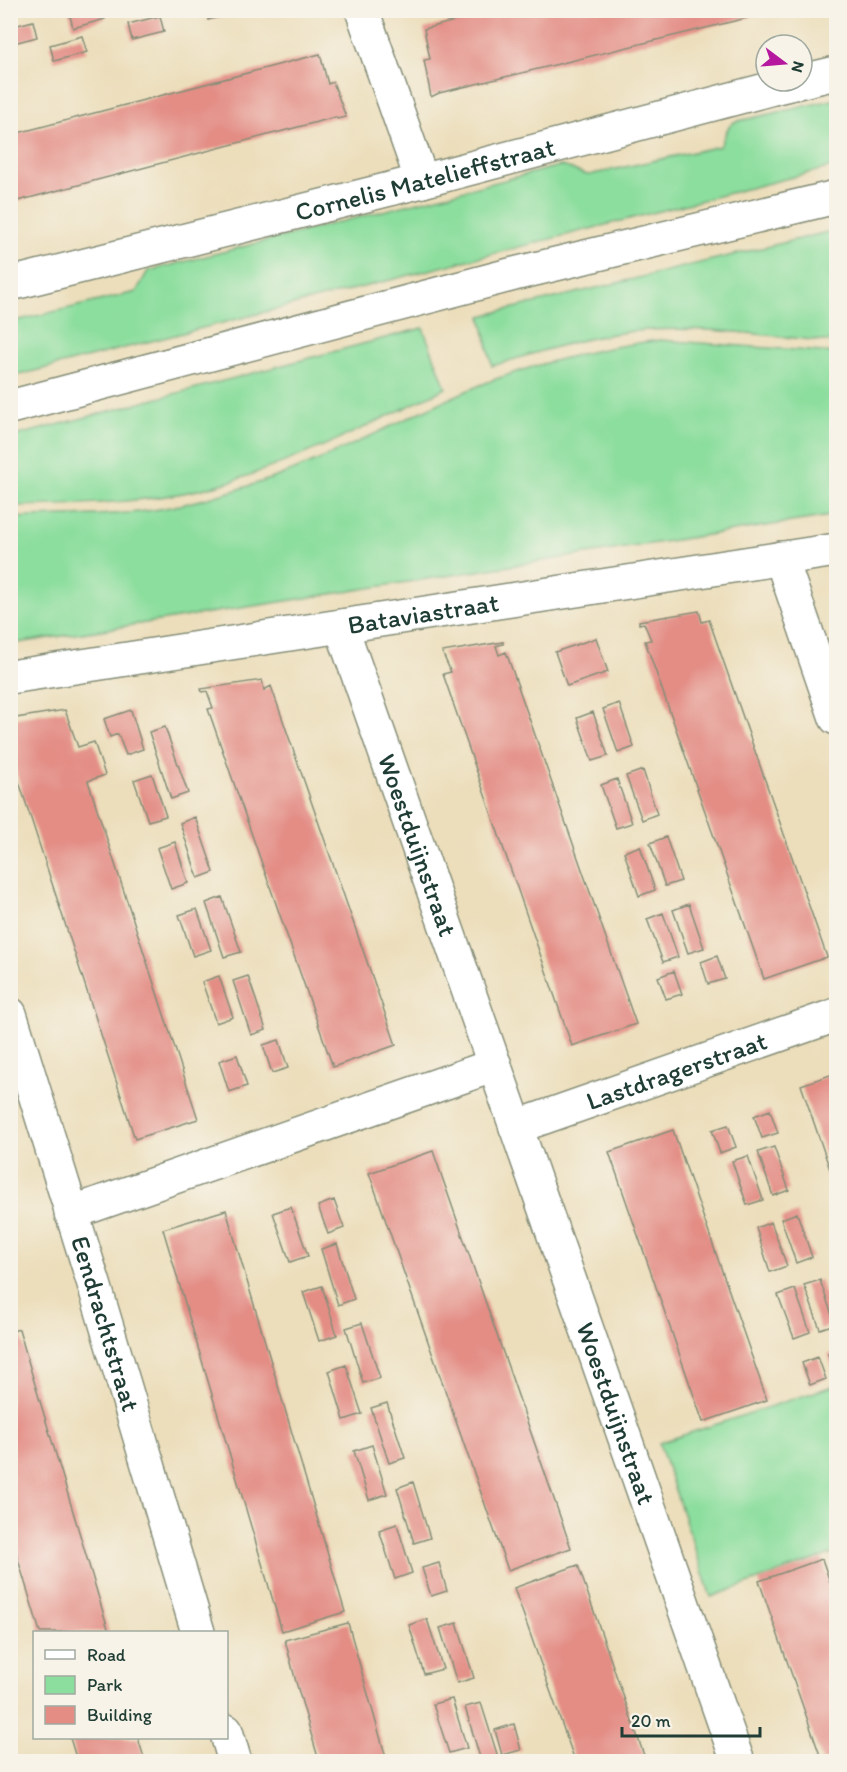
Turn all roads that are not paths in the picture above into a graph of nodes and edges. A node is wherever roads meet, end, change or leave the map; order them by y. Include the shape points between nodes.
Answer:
1 (362, 10) edge
2 (837, 73) edge
3 (422, 181) junction
4 (837, 197) edge
5 (10, 284) edge
6 (10, 407) edge
7 (837, 550) edge
8 (781, 558) junction
9 (341, 626) junction
10 (10, 677) edge
11 (837, 718) edge
12 (10, 1014) edge
13 (837, 1015) edge
14 (495, 1065) junction
15 (516, 1127) junction
16 (71, 1213) junction
17 (198, 1631) edge
18 (228, 1738) edge
19 (235, 1761) edge
20 (738, 1761) edge

1 - 3 street
2 - 3 street, Cornelis Matelieffstraat
3 - 5 street, Cornelis Matelieffstraat
4 - 6 street via 513,274
7 - 8 street, Bataviastraat
8 - 9 street, Bataviastraat
8 - 11 street
9 - 10 street, Bataviastraat
9 - 14 street, Woestduijnstraat
12 - 16 street, Eendrachtstraat
13 - 15 street, Lastdragerstraat
14 - 15 street, Woestduijnstraat
14 - 16 street
15 - 20 street, Woestduijnstraat
16 - 17 street, Eendrachtstraat
18 - 19 street

